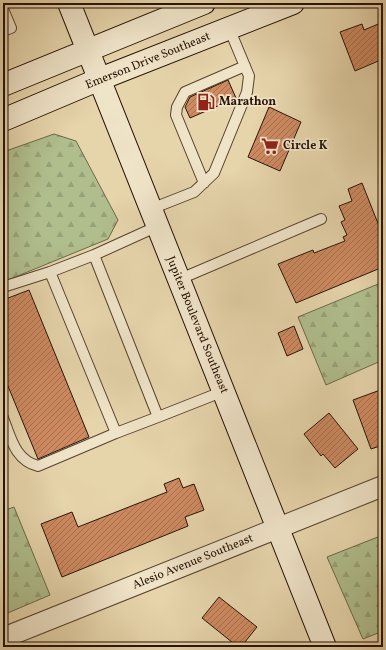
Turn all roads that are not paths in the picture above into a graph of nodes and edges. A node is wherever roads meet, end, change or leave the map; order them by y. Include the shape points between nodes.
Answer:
1 (70, 3) edge
2 (204, 3) edge
3 (293, 3) edge
4 (3, 9) edge
5 (229, 28) junction
6 (3, 31) edge
7 (88, 49) junction
8 (245, 66) junction
9 (100, 79) junction
10 (3, 85) edge
11 (3, 120) edge
12 (204, 183) junction
13 (155, 218) junction
14 (321, 219) dead end
15 (94, 255) junction
16 (50, 272) junction
17 (180, 280) junction
18 (3, 287) edge
19 (224, 391) junction
20 (158, 417) junction
21 (3, 418) edge
22 (116, 433) junction
23 (383, 486) edge
24 (278, 528) junction
25 (3, 638) edge
26 (325, 647) edge

1 - 7 street, Jupiter Boulevard Southeast
2 - 7 street
3 - 5 street, Emerson Drive Southeast
4 - 6 lane via 10,28
5 - 8 lane
5 - 9 street, Emerson Drive Southeast
7 - 9 street, Jupiter Boulevard Southeast
7 - 10 street
8 - 12 lane via 249,76 247,92 214,173
8 - 12 lane via 185,92 177,107 176,115
9 - 11 street, Emerson Drive Southeast
9 - 13 street, Jupiter Boulevard Southeast
12 - 13 lane
13 - 15 lane
13 - 17 street, Jupiter Boulevard Southeast
14 - 17 lane
15 - 16 lane
15 - 20 lane
16 - 18 lane
16 - 22 lane
17 - 19 street, Jupiter Boulevard Southeast
19 - 20 lane
19 - 24 street, Jupiter Boulevard Southeast
20 - 22 lane
21 - 22 lane via 17,452 29,463 38,466
23 - 24 street, Alesio Avenue Southeast
24 - 25 street, Alesio Avenue Southeast
24 - 26 street, Jupiter Boulevard Southeast

